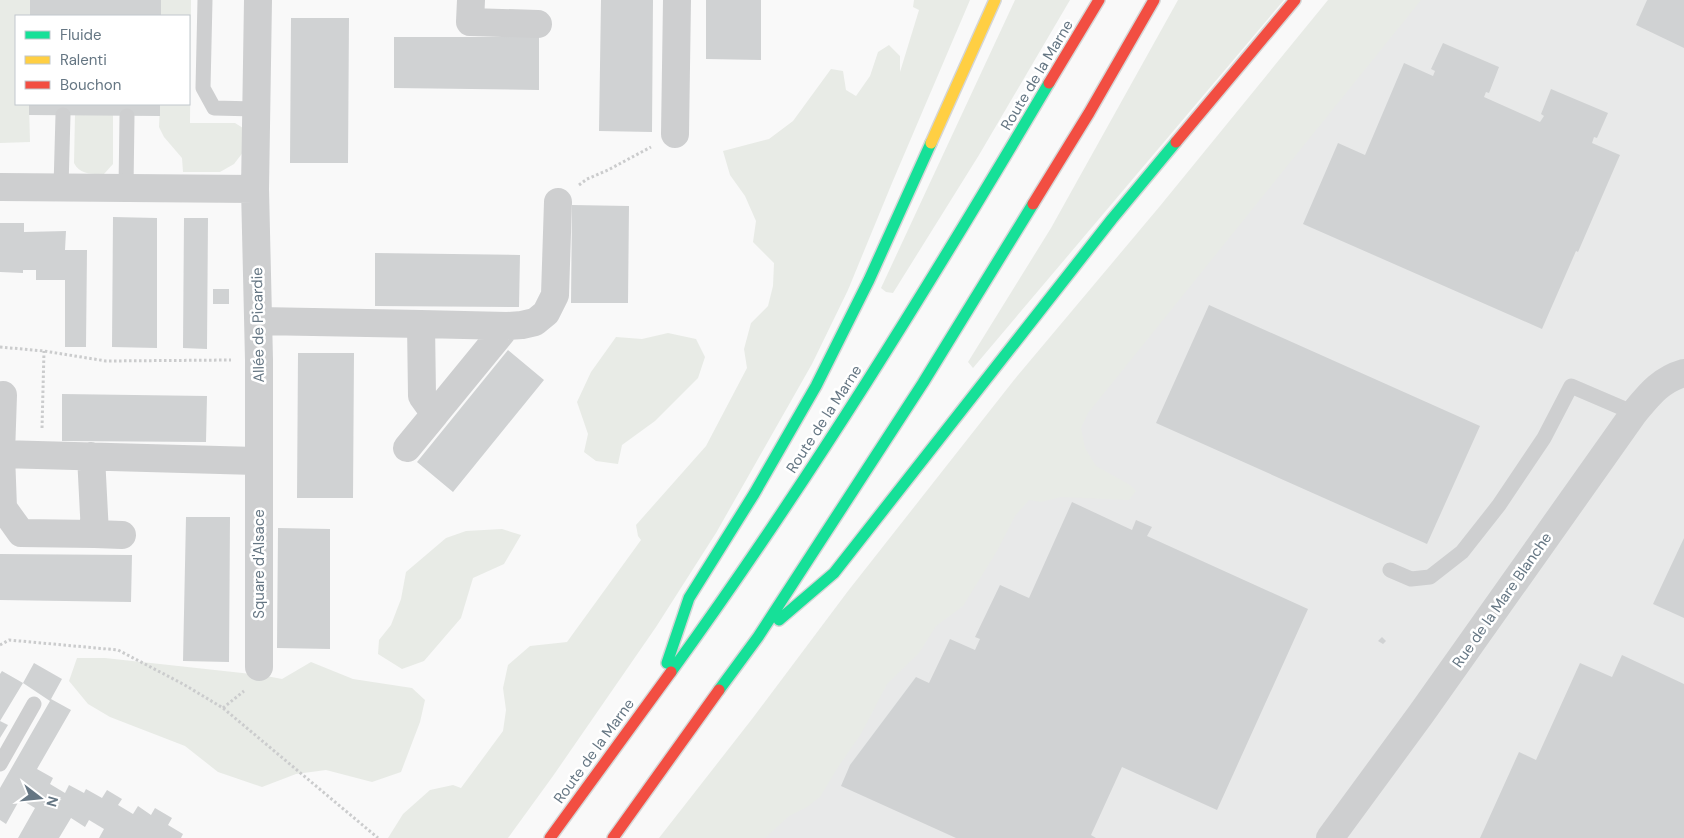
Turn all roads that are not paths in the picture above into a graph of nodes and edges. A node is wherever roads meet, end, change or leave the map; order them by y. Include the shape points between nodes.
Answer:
1 (205, 0) edge
2 (258, 0) edge
3 (471, 0) edge
4 (677, 0) edge
5 (995, 0) edge
6 (1099, 0) edge
7 (1154, 0) edge
8 (1295, 0) edge
9 (538, 24) dead end
10 (256, 109) junction
11 (63, 116) dead end
12 (128, 116) dead end
13 (675, 134) road end
14 (0, 187) edge
15 (61, 187) junction
16 (126, 188) junction
17 (255, 189) junction
18 (558, 202) road end
19 (259, 321) junction
20 (421, 324) junction
21 (508, 326) junction
22 (1684, 373) edge
23 (3, 395) dead end
24 (1634, 413) junction
25 (435, 414) junction
26 (407, 448) dead end
27 (2, 454) junction
28 (91, 456) junction
29 (259, 461) junction
30 (95, 534) junction
31 (122, 535) dead end
32 (1390, 570) dead end
33 (758, 636) junction
34 (259, 667) dead end
35 (659, 688) junction
36 (34, 704) dead end
37 (0, 764) edge
38 (550, 838) edge
39 (613, 838) edge
40 (1330, 838) edge

1 - 10 lane via 203,88 214,108
2 - 10 street, Allée de Picardie
3 - 9 street via 470,22
4 - 13 street
5 - 35 highway via 869,280 816,386 689,598
6 - 35 highway, Route de la Marne via 894,339 767,534
7 - 33 highway via 991,274
8 - 33 highway via 1112,219 834,574
10 - 17 street, Allée de Picardie
11 - 15 lane
12 - 16 lane
14 - 15 street
15 - 16 street
16 - 17 street
17 - 19 street, Allée de Picardie
18 - 21 street via 555,295 546,313 535,322
19 - 20 street
19 - 29 street, Allée de Picardie
20 - 21 street
20 - 25 street via 422,396
21 - 25 street
22 - 24 street, Rue de la Mare Blanche via 1652,391
23 - 27 street
24 - 32 lane via 1570,386 1544,438 1499,505 1462,552 1430,578 1411,579
24 - 40 street, Rue de la Mare Blanche
25 - 26 street
27 - 28 street
27 - 30 street via 3,508 21,533
28 - 29 street
28 - 30 street
29 - 34 street, Square d'Alsace
30 - 31 street
33 - 39 highway
35 - 38 highway, Route de la Marne
36 - 37 lane

